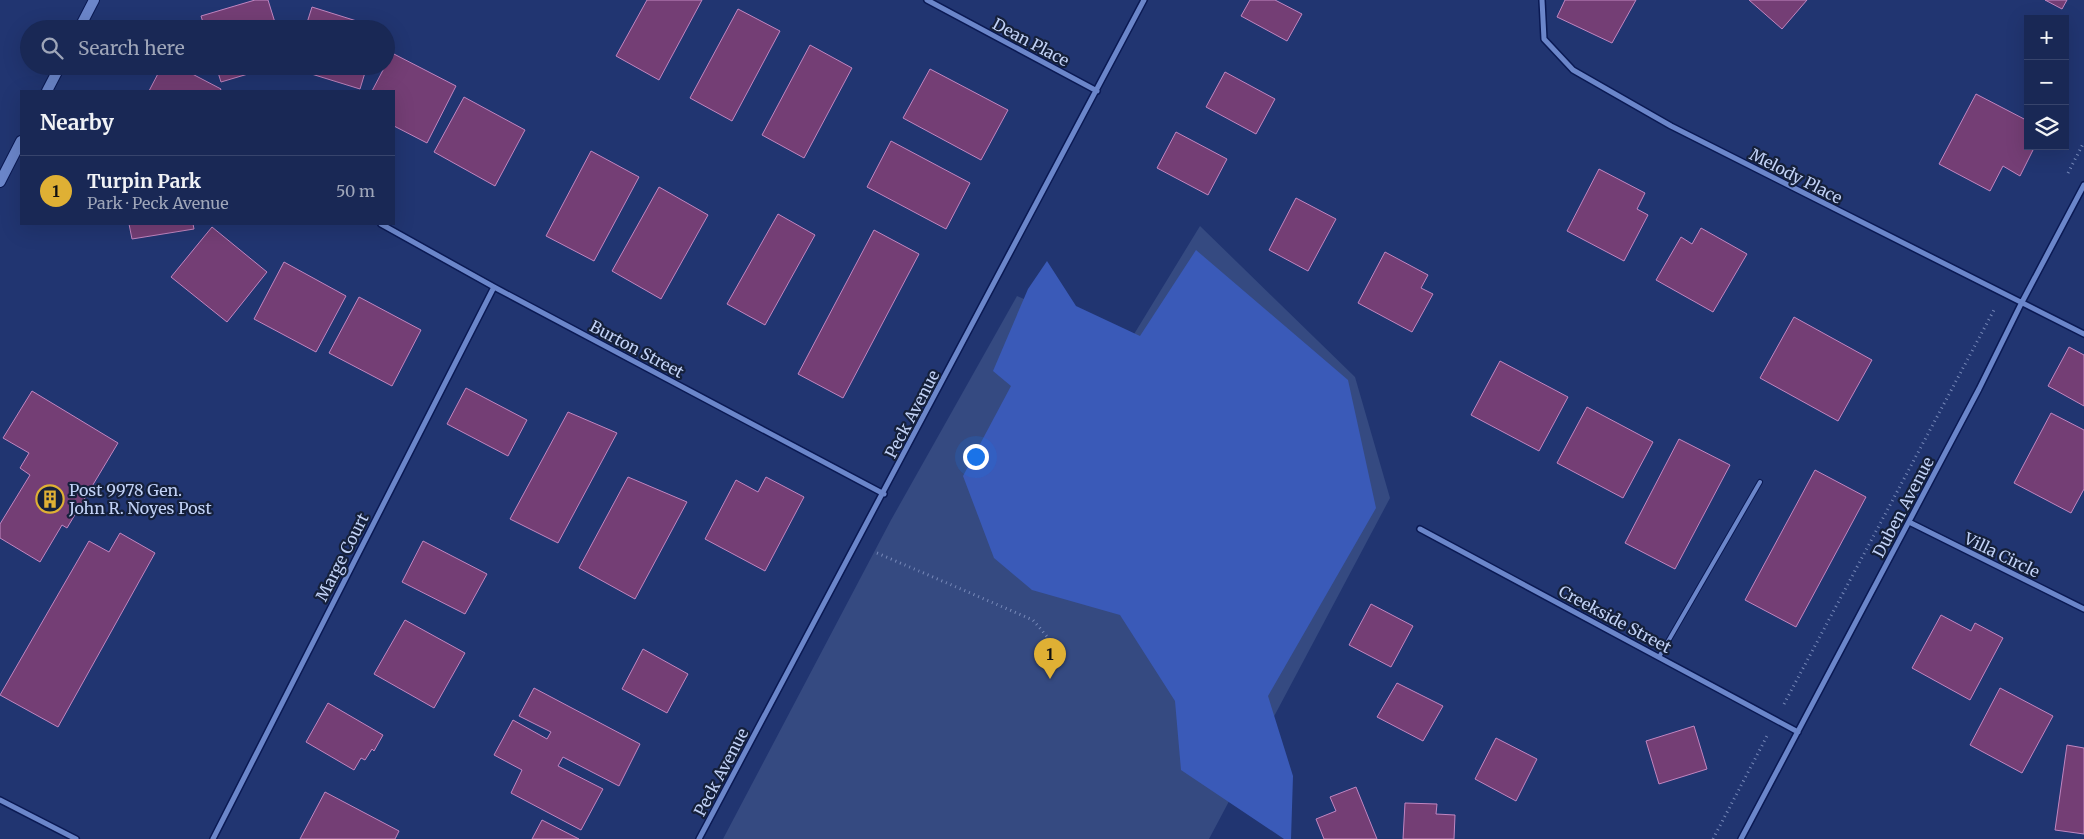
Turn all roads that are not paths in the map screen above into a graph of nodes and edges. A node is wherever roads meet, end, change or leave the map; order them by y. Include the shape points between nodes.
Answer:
1 (94, 0) edge
2 (927, 0) edge
3 (1144, 0) edge
4 (1542, 0) edge
5 (84, 20) edge
6 (55, 75) edge
7 (48, 90) edge
8 (1097, 91) junction
9 (20, 143) edge
10 (0, 182) edge
11 (2084, 185) edge
12 (383, 225) edge
13 (494, 287) junction
14 (2021, 304) junction
15 (2084, 334) edge
16 (1760, 482) dead end
17 (884, 494) junction
18 (1909, 522) junction
19 (1420, 529) dead end
20 (2084, 609) edge
21 (1659, 657) junction
22 (1798, 732) junction
23 (0, 800) edge
24 (76, 839) edge
25 (213, 839) edge
26 (699, 839) edge
27 (1742, 839) edge

1 - 5 street
2 - 8 street, Dean Place
3 - 8 street, Peck Avenue
4 - 14 street, Melody Place via 1544,39 1573,70 1671,126
6 - 7 street
8 - 17 street, Peck Avenue
9 - 10 street
11 - 14 street, Duben Avenue
12 - 13 street, Burton Street
13 - 17 street, Burton Street
13 - 25 street, Marge Court
14 - 15 street, Melody Place
14 - 18 street, Duben Avenue
16 - 21 lane
17 - 26 street, Peck Avenue
18 - 20 street, Villa Circle
18 - 22 street, Duben Avenue
19 - 21 street, Creekside Street
21 - 22 street, Creekside Street
22 - 27 street, Duben Avenue
23 - 24 street

